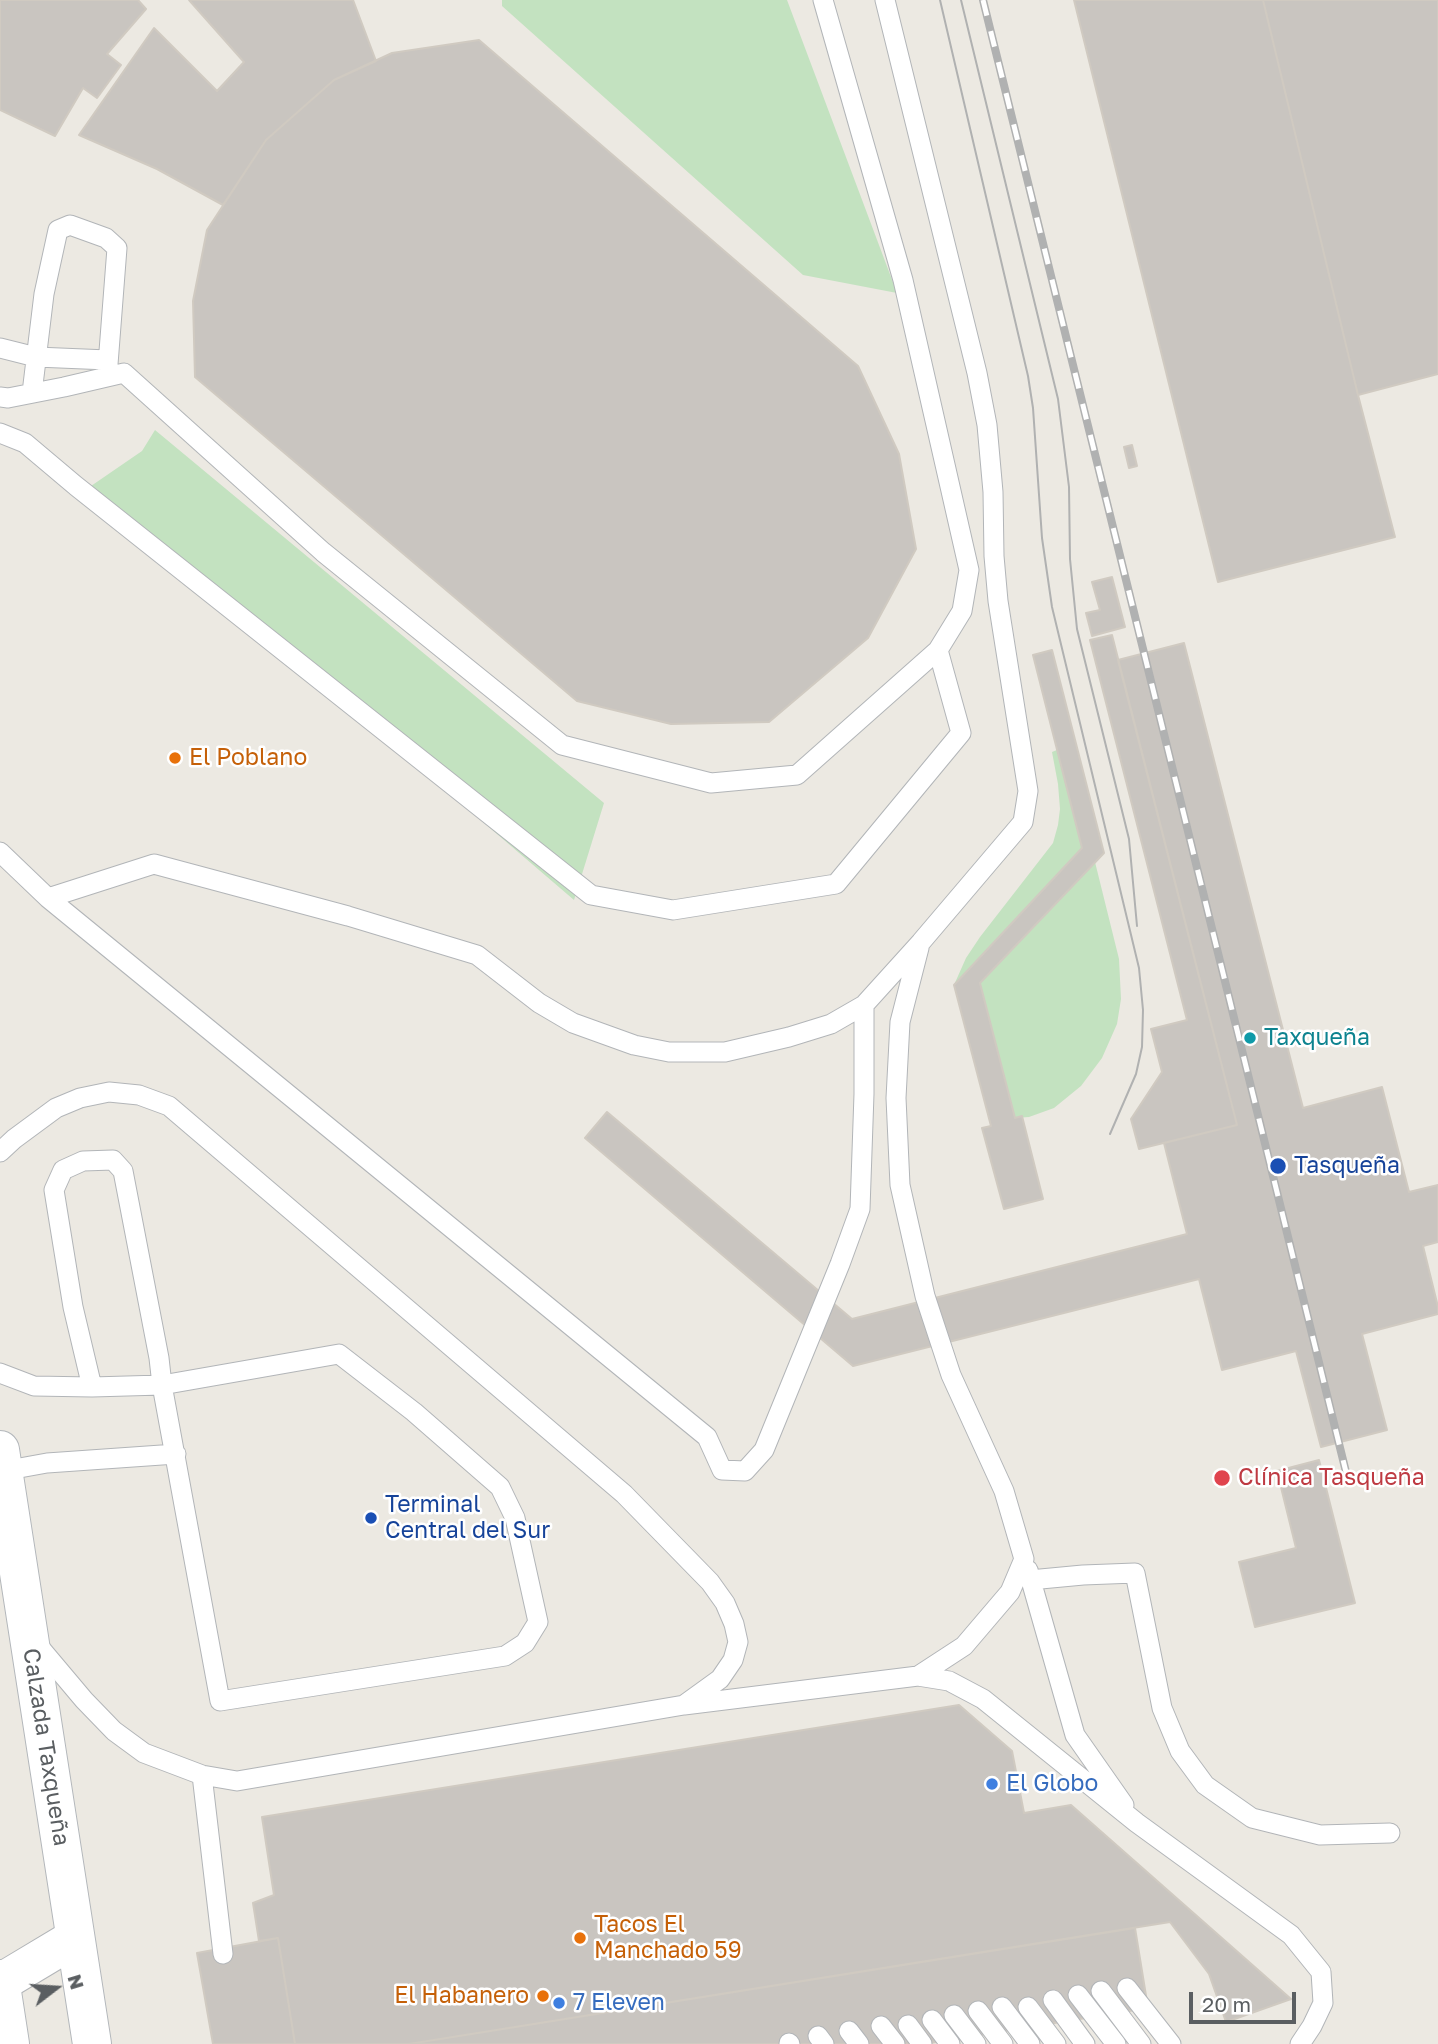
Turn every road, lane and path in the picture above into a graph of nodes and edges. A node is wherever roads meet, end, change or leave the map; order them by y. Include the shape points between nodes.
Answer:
1 (823, 0) edge
2 (885, 0) edge
3 (0, 348) edge
4 (36, 357) junction
5 (107, 368) junction
6 (32, 393) junction
7 (0, 397) edge
8 (0, 433) edge
9 (938, 650) junction
10 (0, 852) edge
11 (48, 898) junction
12 (921, 943) junction
13 (864, 1005) junction
14 (0, 1152) edge
15 (0, 1373) edge
16 (162, 1385) junction
17 (92, 1387) junction
18 (176, 1454) junction
19 (2, 1461) edge
20 (1024, 1559) junction
21 (1030, 1580) junction
22 (28, 1634) junction
23 (918, 1676) junction
24 (684, 1705) junction
25 (202, 1775) junction
26 (1136, 1823) junction
27 (1390, 1833) dead end
28 (75, 1938) junction
29 (223, 1955) dead end
30 (0, 1982) edge
31 (1128, 1988) dead end
32 (1101, 1990) dead end
33 (1078, 1995) dead end
34 (1053, 2000) dead end
35 (1002, 2007) dead end
36 (1028, 2007) dead end
37 (978, 2011) dead end
38 (954, 2015) dead end
39 (932, 2020) dead end
40 (908, 2025) dead end
41 (881, 2026) dead end
42 (10, 2044) edge
43 (92, 2044) edge
44 (895, 2044) edge
45 (922, 2044) edge
46 (950, 2044) edge
47 (976, 2044) edge
48 (1003, 2044) edge
49 (1030, 2044) edge
50 (1056, 2044) edge
51 (1085, 2044) edge
52 (1115, 2044) edge
53 (1141, 2044) edge
54 (1171, 2044) edge
55 (1300, 2044) edge

1 - 9 lane via 903,280 969,570 962,611
2 - 12 lane via 987,425 998,601 1028,791 1023,822
3 - 4 lane
4 - 5 lane
4 - 5 lane via 58,230 70,225 106,238 117,248
4 - 6 lane
5 - 6 lane
5 - 9 lane via 124,373 323,552 562,746 711,783 797,775
6 - 7 lane
8 - 9 lane via 26,443 591,895 673,911 836,884 961,733
10 - 11 lane
11 - 13 lane via 154,864 477,955 573,1023 669,1052 724,1052 789,1037 831,1024
11 - 13 lane via 707,1437 722,1470 744,1471 764,1450 860,1209
12 - 13 lane
12 - 20 lane via 900,1022 896,1098 901,1185 925,1296 951,1375 1004,1491
14 - 24 lane via 56,1108 80,1098 109,1092 139,1095 169,1106 624,1494 710,1582 725,1603 738,1642 720,1679
15 - 17 lane via 34,1386
16 - 17 lane
16 - 17 lane via 123,1171 113,1160 83,1161 63,1170 54,1190 73,1307
16 - 18 lane
16 - 18 lane via 339,1354 500,1487 515,1518 538,1622 525,1643 505,1656 220,1701
18 - 19 lane via 47,1463
19 - 22 main road, Calzada Taxqueña
20 - 21 lane
20 - 23 lane via 1010,1592 964,1646
21 - 26 lane via 1075,1735
21 - 27 lane via 1135,1573 1162,1708 1180,1751 1205,1785 1252,1818 1320,1835
22 - 25 lane via 114,1731 144,1753
22 - 28 main road, Calzada Taxqueña
23 - 24 lane
23 - 26 lane via 949,1681 983,1699
24 - 25 lane via 237,1781
25 - 29 lane
26 - 55 lane via 1291,1936 1321,1972 1323,2003
28 - 30 main road
28 - 43 main road, Calzada Taxqueña
30 - 42 main road
31 - 54 lane
32 - 53 lane
33 - 52 lane
34 - 51 lane
35 - 49 lane
36 - 50 lane
37 - 48 lane
38 - 47 lane
39 - 46 lane
40 - 45 lane
41 - 44 lane

